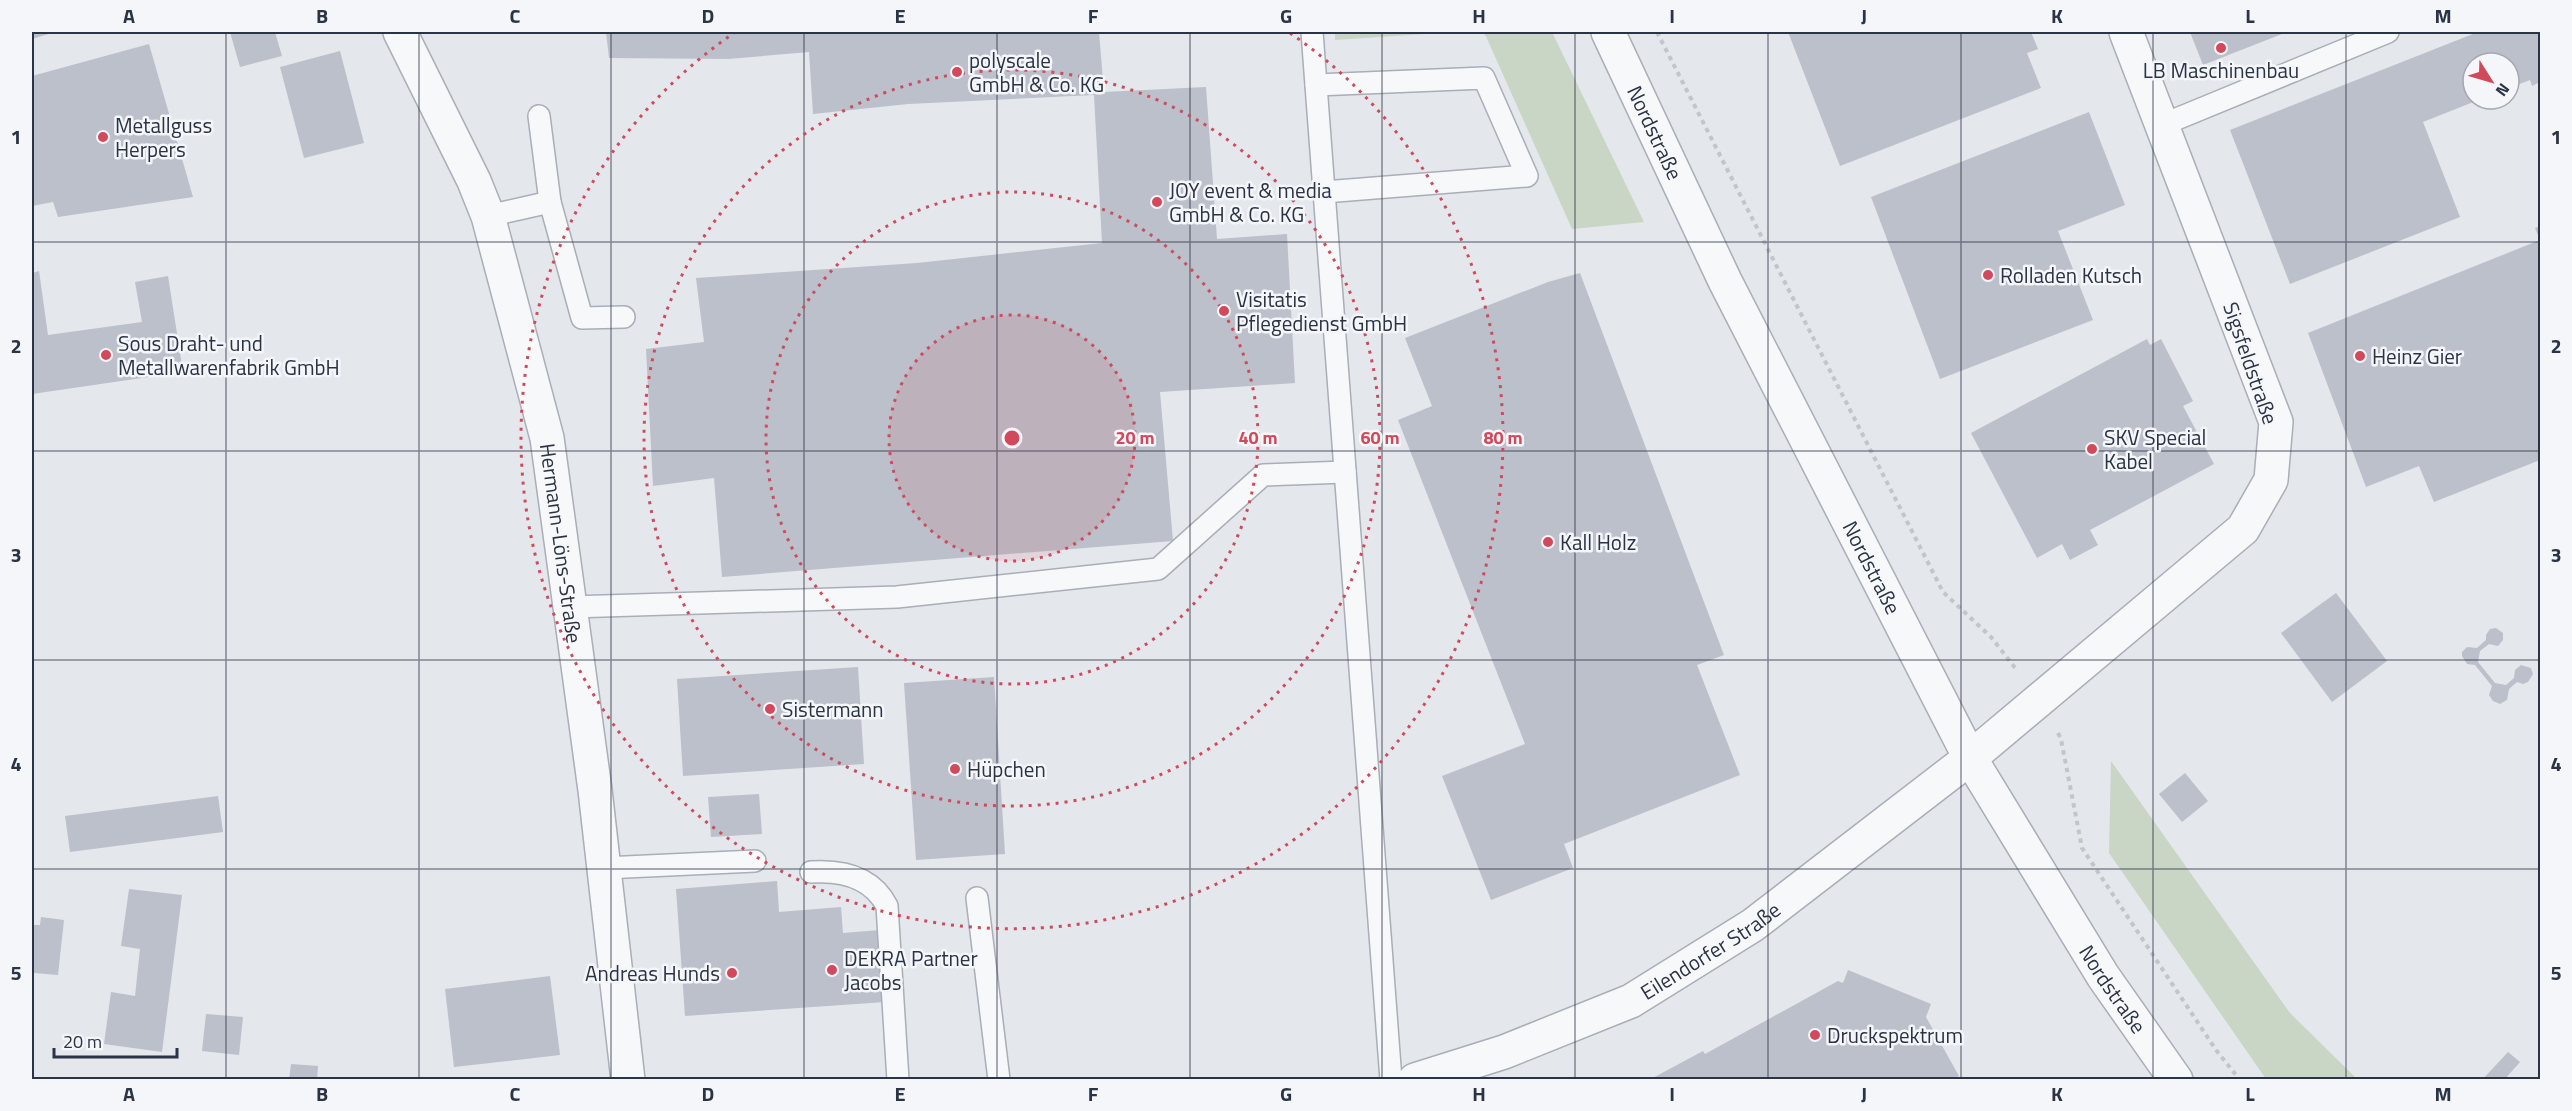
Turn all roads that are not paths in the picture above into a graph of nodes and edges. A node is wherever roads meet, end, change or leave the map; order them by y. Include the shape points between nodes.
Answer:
1 (400, 32) edge
2 (1312, 32) edge
3 (1608, 32) edge
4 (2126, 32) edge
5 (2388, 32) edge
6 (1316, 85) junction
7 (538, 116) dead end
8 (2162, 125) junction
9 (1324, 192) junction
10 (550, 202) junction
11 (488, 216) junction
12 (624, 317) dead end
13 (1345, 472) junction
14 (571, 607) junction
15 (1970, 758) junction
16 (756, 861) dead end
17 (604, 868) junction
18 (811, 872) dead end
19 (977, 897) dead end
20 (628, 1080) edge
21 (898, 1080) edge
22 (999, 1080) edge
23 (1391, 1080) edge
24 (1415, 1080) edge
25 (2176, 1080) edge

1 - 11 street, Hermann-Löns-Straße
2 - 6 lane
3 - 15 street, Nordstraße via 1725,281
4 - 8 street, Sigsfeldstraße
5 - 8 lane
6 - 9 lane
6 - 9 lane via 1484,78 1527,176
7 - 10 lane
8 - 15 street, Sigsfeldstraße via 2276,422 2271,480 2243,529
9 - 13 lane
10 - 11 lane
10 - 12 lane via 582,318
11 - 14 street, Hermann-Löns-Straße via 547,438
13 - 14 lane via 1263,475 1158,569 897,597
13 - 23 lane
14 - 17 street, Hermann-Löns-Straße
15 - 24 street, Eilendorfer Straße via 1753,925 1631,1001 1504,1052
15 - 25 street, Nordstraße via 2103,976
16 - 17 lane
17 - 20 street, Hermann-Löns-Straße
18 - 21 lane via 831,871 866,882 887,906
19 - 22 lane

